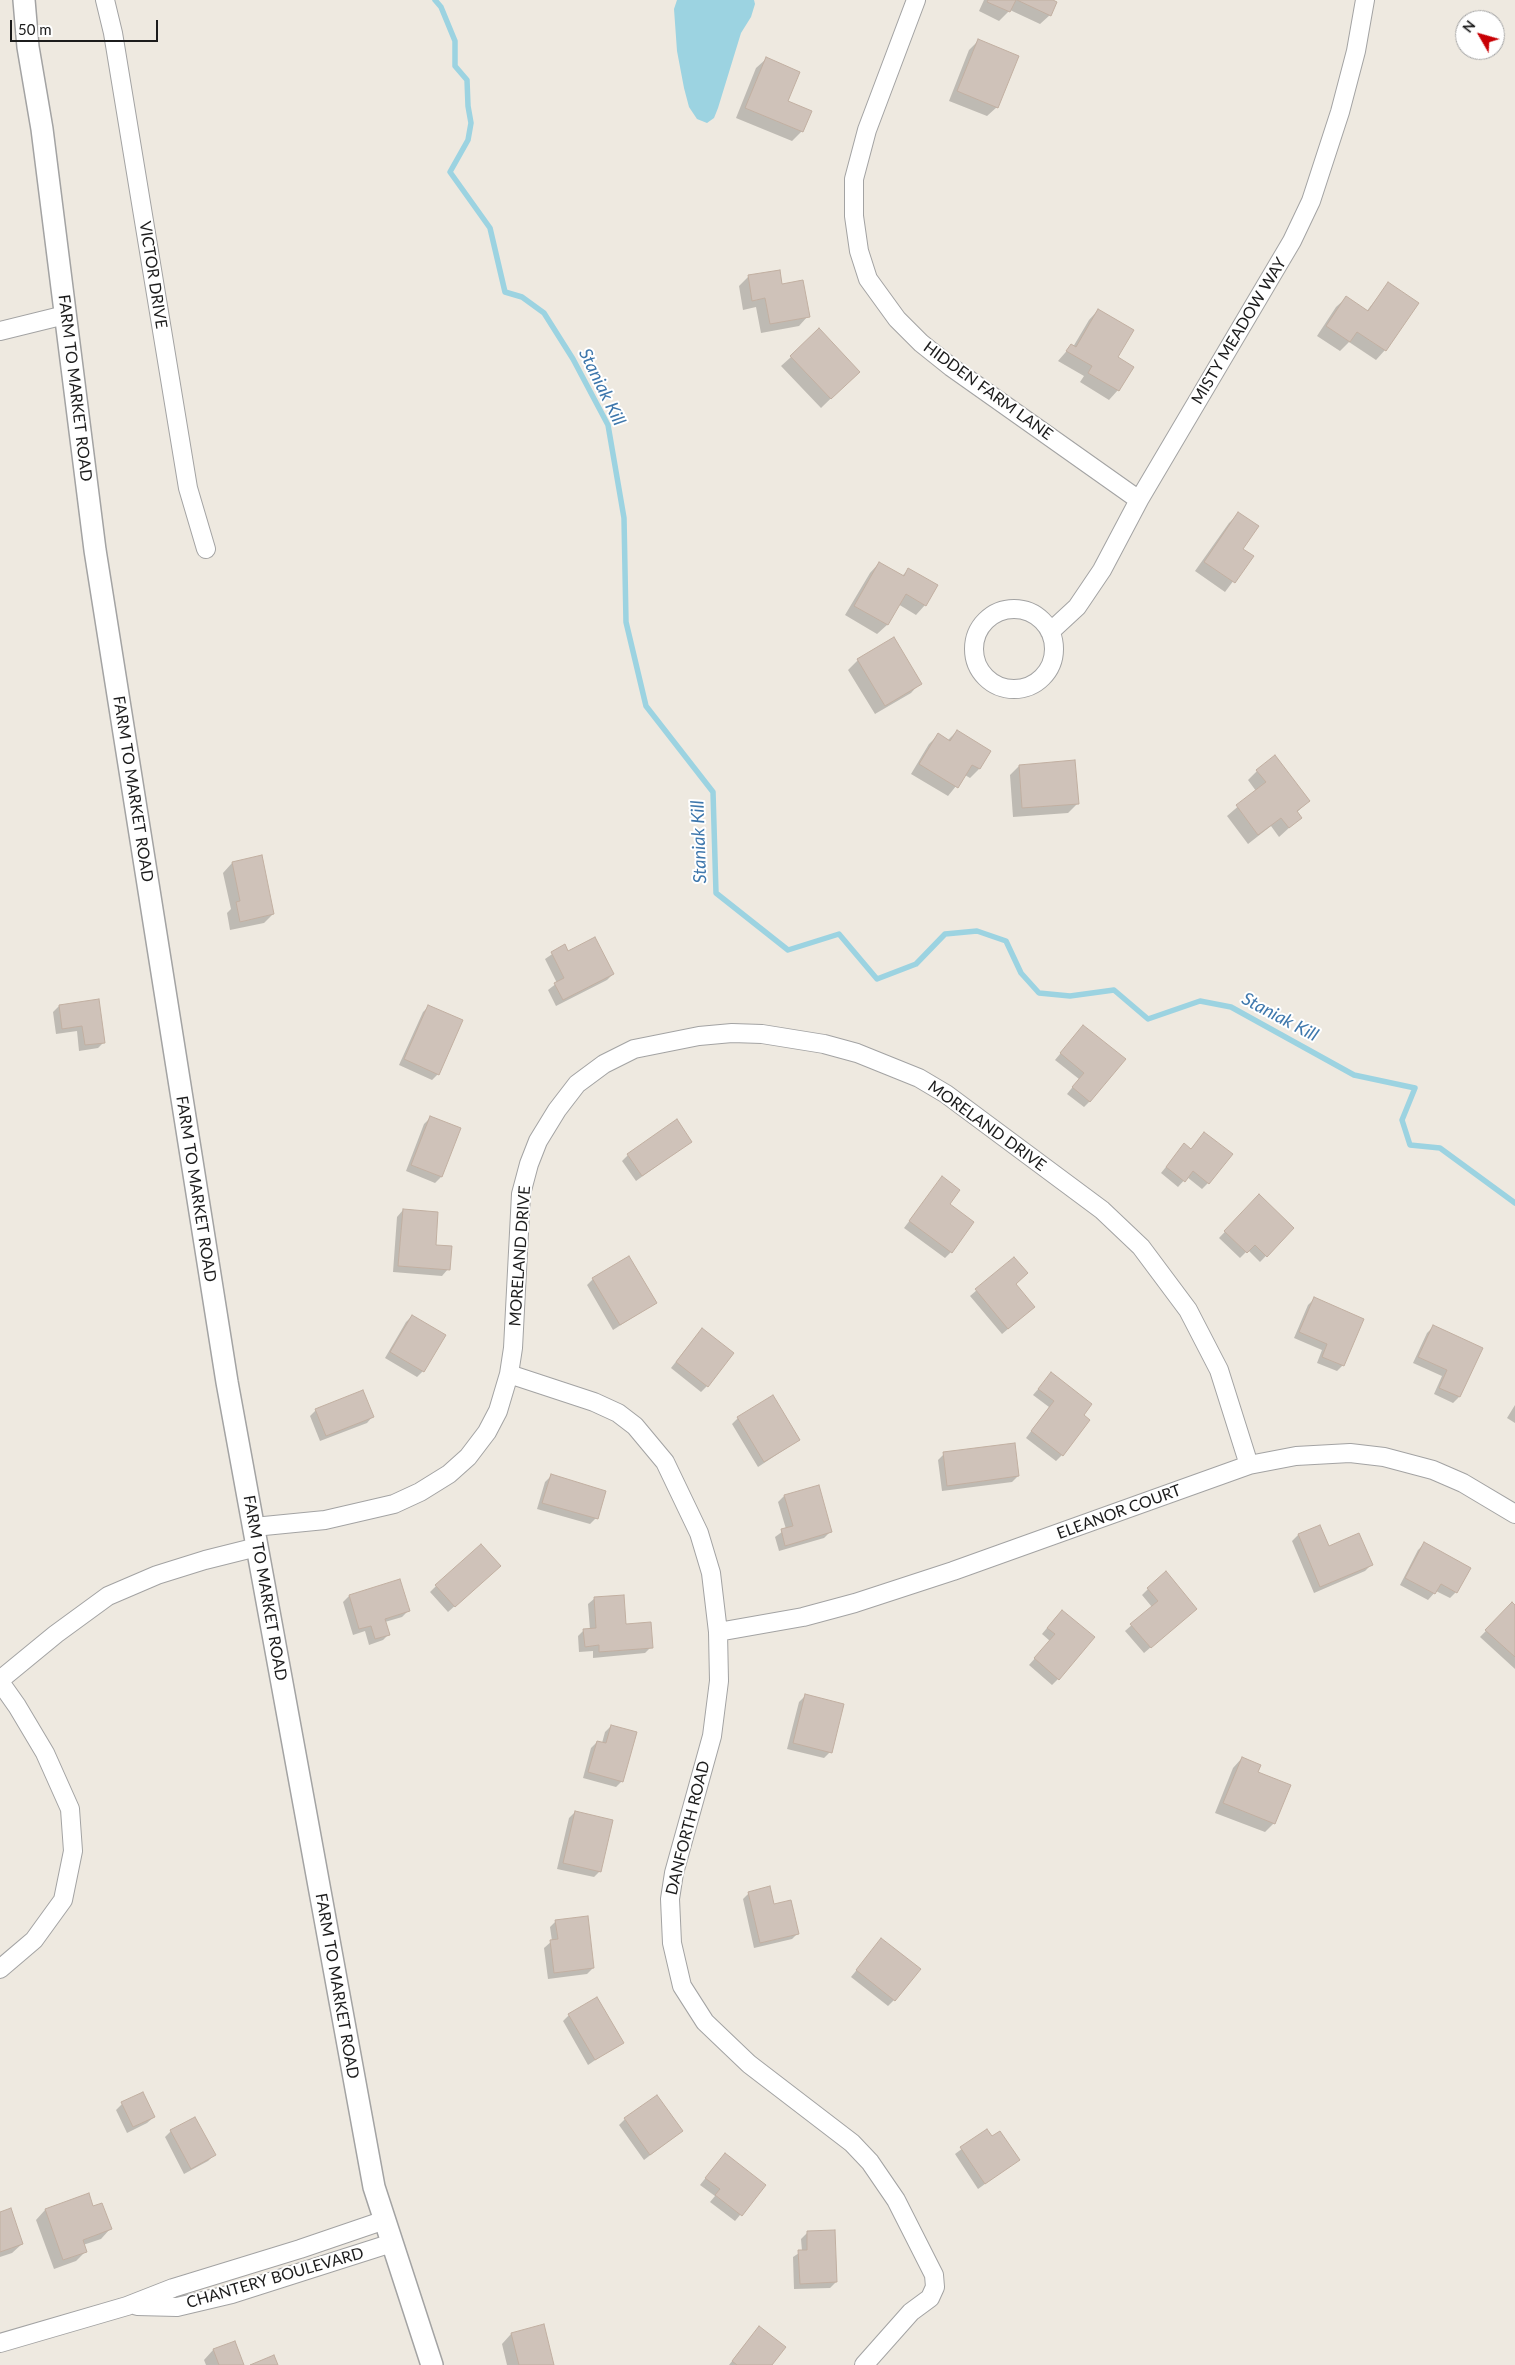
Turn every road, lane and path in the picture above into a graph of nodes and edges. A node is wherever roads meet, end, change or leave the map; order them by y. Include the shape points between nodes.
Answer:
1 (24, 0) edge
2 (106, 0) edge
3 (916, 0) edge
4 (1365, 0) edge
5 (65, 315) junction
6 (0, 331) edge
7 (1139, 500) junction
8 (206, 549) dead end
9 (1050, 632) junction
10 (509, 1374) junction
11 (1249, 1465) junction
12 (1515, 1514) edge
13 (256, 1537) junction
14 (718, 1632) junction
15 (0, 1681) edge
16 (0, 1969) edge
17 (384, 2220) junction
18 (392, 2242) junction
19 (127, 2306) junction
20 (0, 2343) edge
21 (432, 2365) edge
22 (864, 2365) edge

1 - 5 street, FARM TO MARKET ROAD
2 - 8 street, VICTOR DRIVE via 188,488
3 - 7 street, HIDDEN FARM LANE via 867,130 854,179 854,216 859,251 868,279 897,319 951,367
4 - 7 street, MISTY MEADOW WAY via 1356,51 1311,200 1292,241
5 - 6 street
5 - 13 street, FARM TO MARKET ROAD via 97,560 226,1382
7 - 9 street, MISTY MEADOW WAY via 1102,570 1082,600
9 - 9 street via 1043,620 1025,610 1005,609 982,623 973,648 975,661 981,673 1003,688 1028,686 1040,679 1050,663 1054,644
10 - 11 street, MORELAND DRIVE via 522,1194 538,1142 557,1110 577,1084 604,1064 634,1049 699,1036 762,1034 857,1053 919,1078 954,1100 1125,1230 1164,1276 1205,1342 1231,1401
10 - 13 street, MORELAND DRIVE via 498,1411 468,1457 448,1474 394,1504
10 - 14 street, DANFORTH ROAD via 594,1402 624,1418 651,1444 665,1462 699,1533 711,1573
11 - 12 street, ELEANOR COURT via 1296,1456 1350,1453 1384,1456 1433,1470 1463,1483
11 - 14 street, ELEANOR COURT via 855,1603 803,1617
13 - 15 street, MORELAND DRIVE via 108,1596
13 - 17 street, FARM TO MARKET ROAD via 374,2187
14 - 22 street, DANFORTH ROAD via 719,1681 712,1736 674,1873 670,1899 672,1943 682,1986 705,2022 724,2042 852,2143 870,2162 896,2200 934,2275 935,2287 930,2298 911,2312
15 - 16 street via 45,1753 70,1809 73,1851 63,1900 34,1940
17 - 18 street, FARM TO MARKET ROAD
17 - 19 street, CHANTERY BOULEVARD
18 - 19 street, CHANTERY BOULEVARD via 232,2294 177,2307
18 - 21 street, FARM TO MARKET ROAD
19 - 20 street, CHANTERY BOULEVARD

